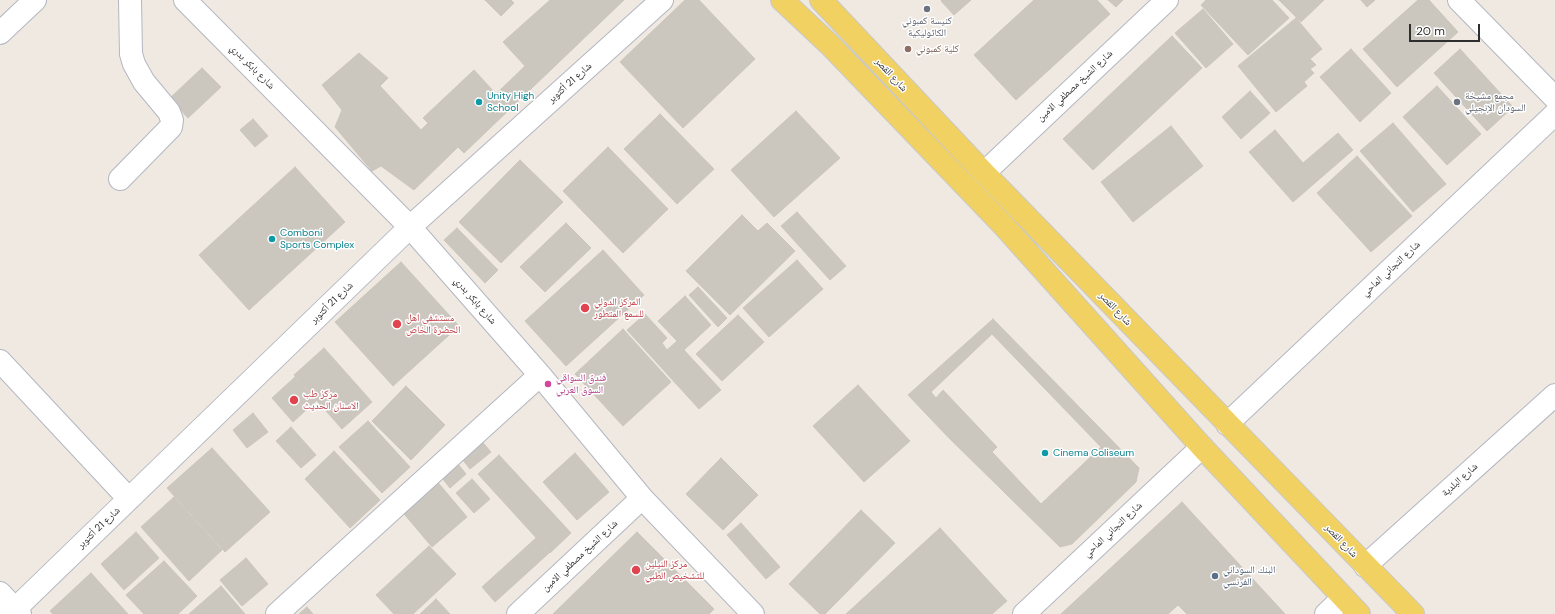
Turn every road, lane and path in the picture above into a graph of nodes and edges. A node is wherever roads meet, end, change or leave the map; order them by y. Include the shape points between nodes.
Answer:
1 (35, 0) edge
2 (130, 0) edge
3 (185, 0) edge
4 (662, 0) edge
5 (782, 0) edge
6 (821, 0) edge
7 (1167, 0) edge
8 (1459, 0) edge
9 (0, 33) edge
10 (1555, 98) edge
11 (1555, 114) edge
12 (984, 173) junction
13 (120, 179) dead end
14 (410, 228) junction
15 (0, 361) edge
16 (540, 375) junction
17 (1555, 395) edge
18 (1227, 424) junction
19 (1202, 447) junction
20 (642, 498) junction
21 (129, 499) junction
22 (1366, 566) junction
23 (0, 593) edge
24 (1344, 598) junction
25 (15, 612) edge
26 (277, 614) edge
27 (518, 614) edge
28 (753, 614) edge
29 (1024, 614) edge
30 (1326, 614) edge
31 (1359, 614) edge
32 (1413, 614) edge

1 - 9 street
2 - 13 street via 131,54 134,64 144,82 169,112 172,120 171,127
3 - 14 street, شارع بابكر بدري
4 - 14 street, شارع 21 أكتوبر
5 - 19 main road via 830,45 1004,226
6 - 12 main road, شارع القصر
7 - 12 street, شارع الشيخ مصطفي الامين
8 - 10 street
11 - 18 street, شارع التجاني الماحي
12 - 18 main road, شارع القصر
14 - 16 street, شارع بابكر بدري
14 - 21 street, شارع 21 أكتوبر
15 - 21 street
16 - 20 street, شارع بابكر بدري
16 - 26 street
17 - 22 street, شارع البلدية
18 - 22 main road, شارع القصر
19 - 24 main road
19 - 29 street, شارع التجاني الماحي
20 - 27 street, شارع الشيخ مصطفي الامين
20 - 28 street, شارع بابكر بدري
21 - 25 street, شارع 21 أكتوبر
22 - 32 main road, شارع القصر
23 - 25 street
24 - 30 street
24 - 31 main road

